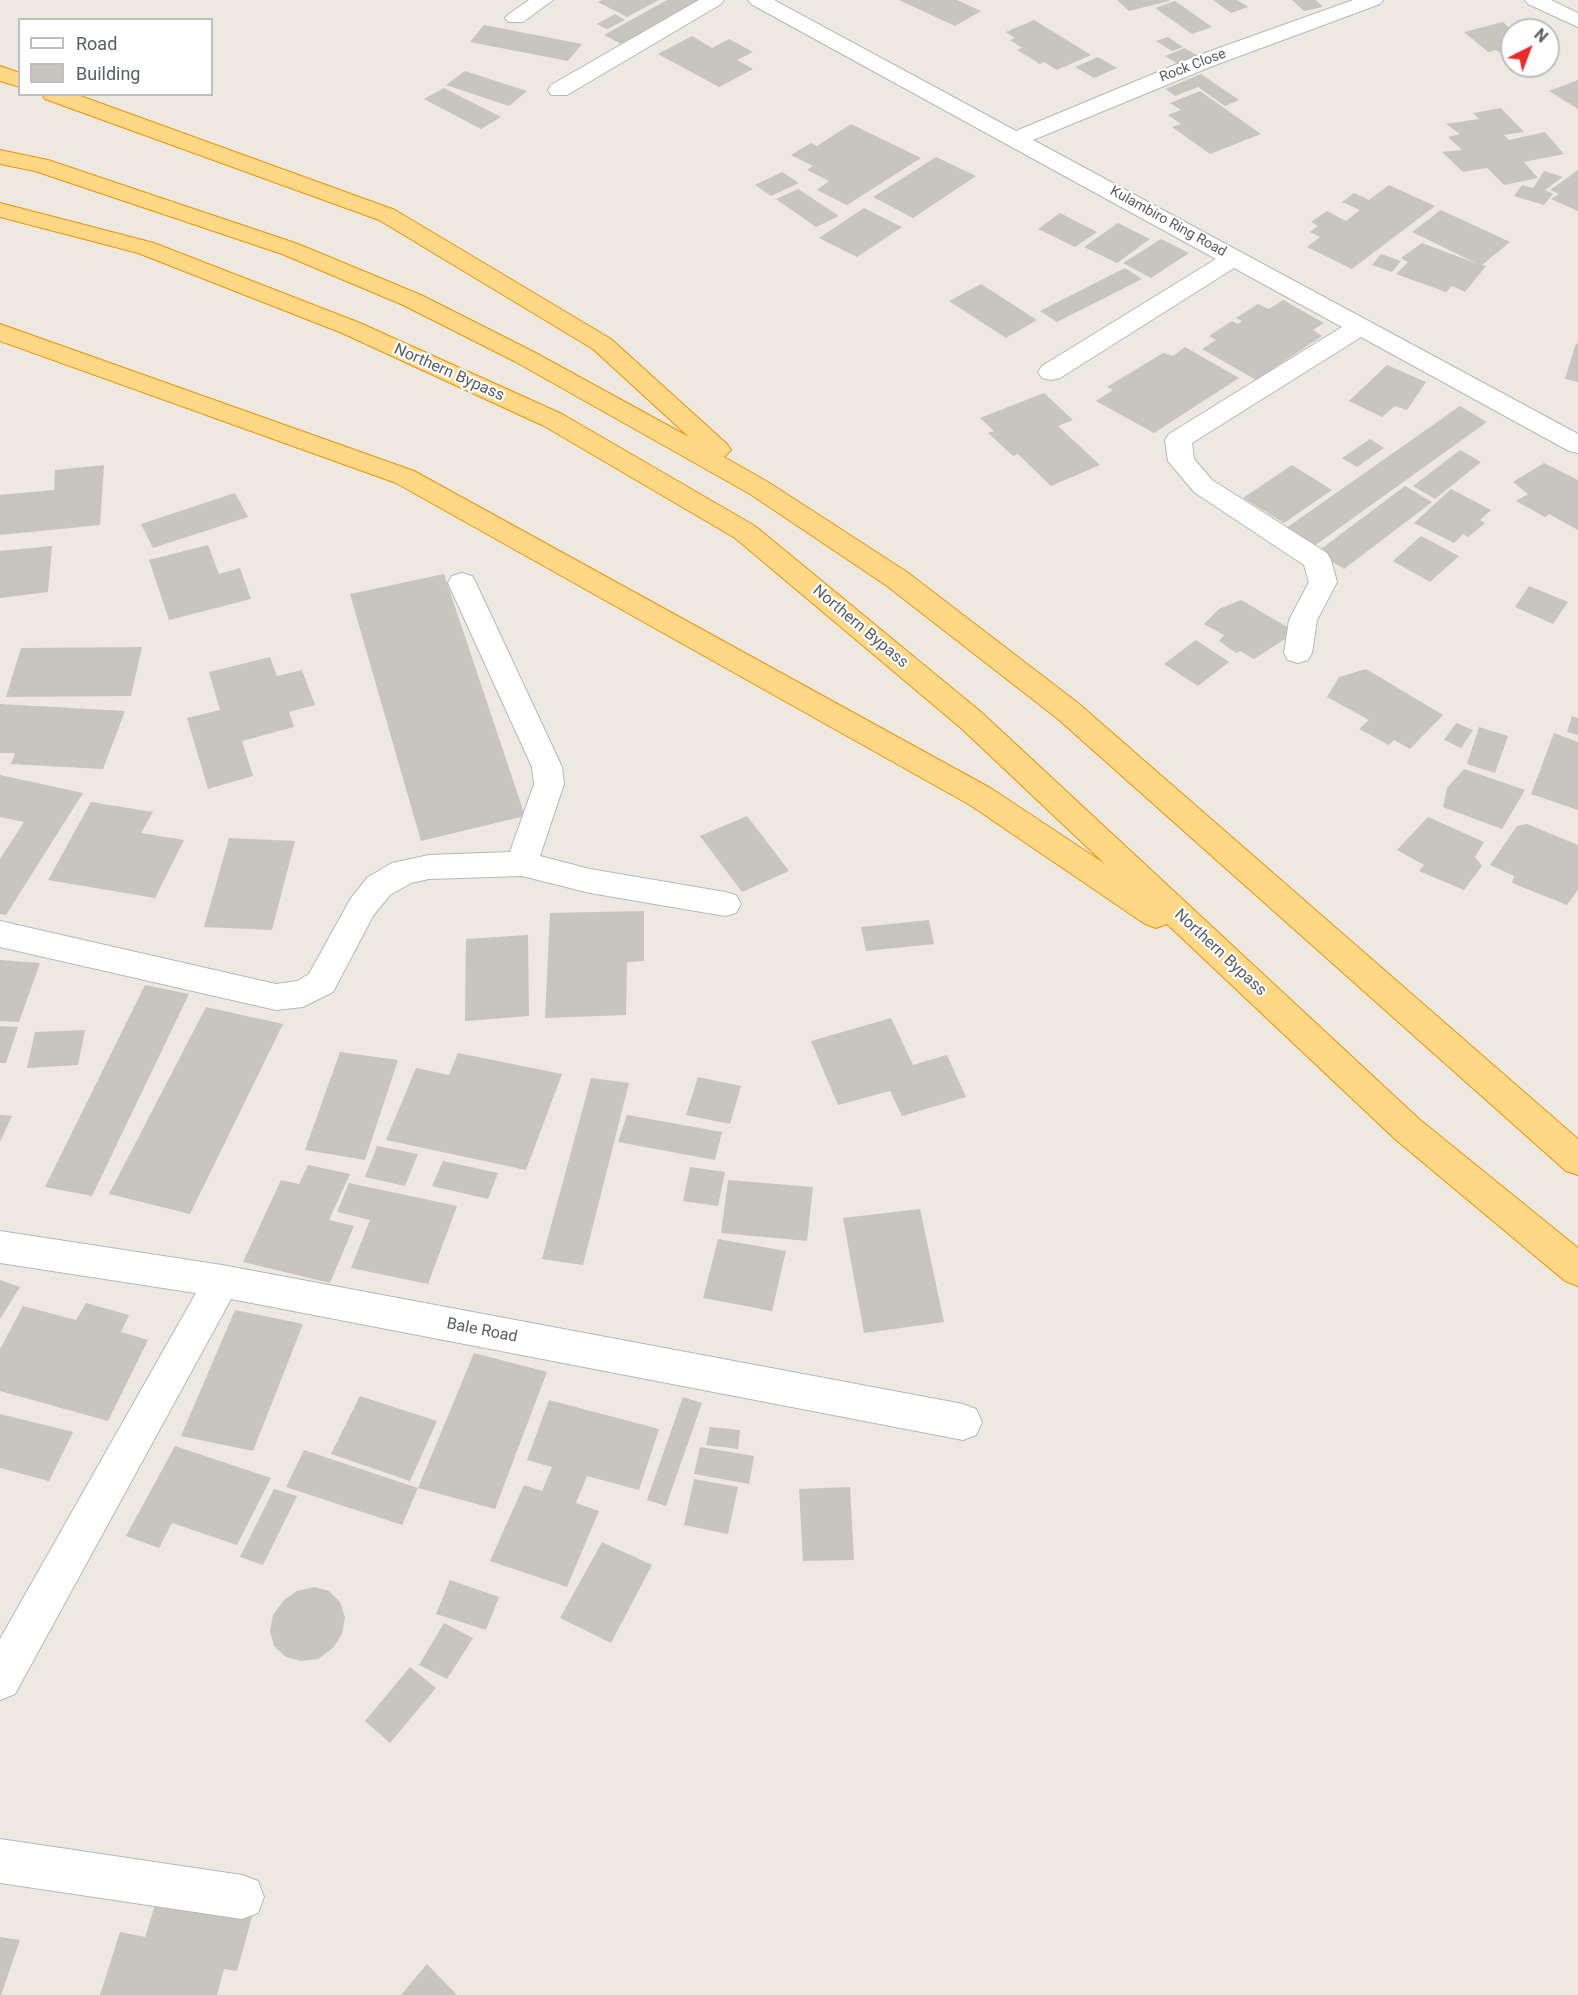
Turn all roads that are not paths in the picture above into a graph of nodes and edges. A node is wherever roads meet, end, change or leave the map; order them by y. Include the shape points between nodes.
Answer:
1 (543, 0) edge
2 (714, 0) edge
3 (758, 0) edge
4 (1373, 0) edge
5 (1535, 0) edge
6 (516, 18) dead end
7 (1578, 21) edge
8 (0, 73) edge
9 (18, 80) edge
10 (559, 90) dead end
11 (58, 96) edge
12 (1016, 140) junction
13 (0, 157) edge
14 (0, 210) edge
15 (1234, 258) junction
16 (1360, 327) junction
17 (0, 332) edge
18 (1051, 372) dead end
19 (1578, 444) edge
20 (759, 488) junction
21 (462, 583) dead end
22 (1298, 653) dead end
23 (522, 864) junction
24 (725, 904) dead end
25 (0, 934) edge
26 (1240, 971) junction
27 (1578, 1160) edge
28 (0, 1246) edge
29 (1578, 1270) edge
30 (222, 1281) junction
31 (963, 1422) dead end
32 (0, 1679) edge
33 (0, 1861) edge
34 (242, 1897) dead end

1 - 6 street
2 - 10 street
3 - 12 street, Kulambiro Ring Road
4 - 12 street, Rock Close via 1202,62
5 - 7 street
8 - 9 highway
11 - 20 highway via 387,215 602,344
12 - 15 street, Kulambiro Ring Road
13 - 20 highway via 40,165 290,249 412,300 523,356
14 - 26 highway, Northern Bypass via 146,248 351,328 553,420 745,532 971,720
15 - 16 street, Kulambiro Ring Road
15 - 18 street
16 - 19 street, Kulambiro Ring Road
16 - 22 street via 1178,440 1181,461 1203,486 1317,560 1323,582 1303,620
17 - 26 highway via 405,477 981,797
20 - 27 highway via 897,579 1068,711
21 - 23 street via 547,767 549,784
23 - 24 street via 590,881
23 - 25 street via 429,867 403,872 379,886 362,907 321,983 303,994 276,997
26 - 29 highway, Northern Bypass via 1407,1129
28 - 30 street, Bale Road
30 - 31 street, Bale Road
30 - 32 street
33 - 34 street

